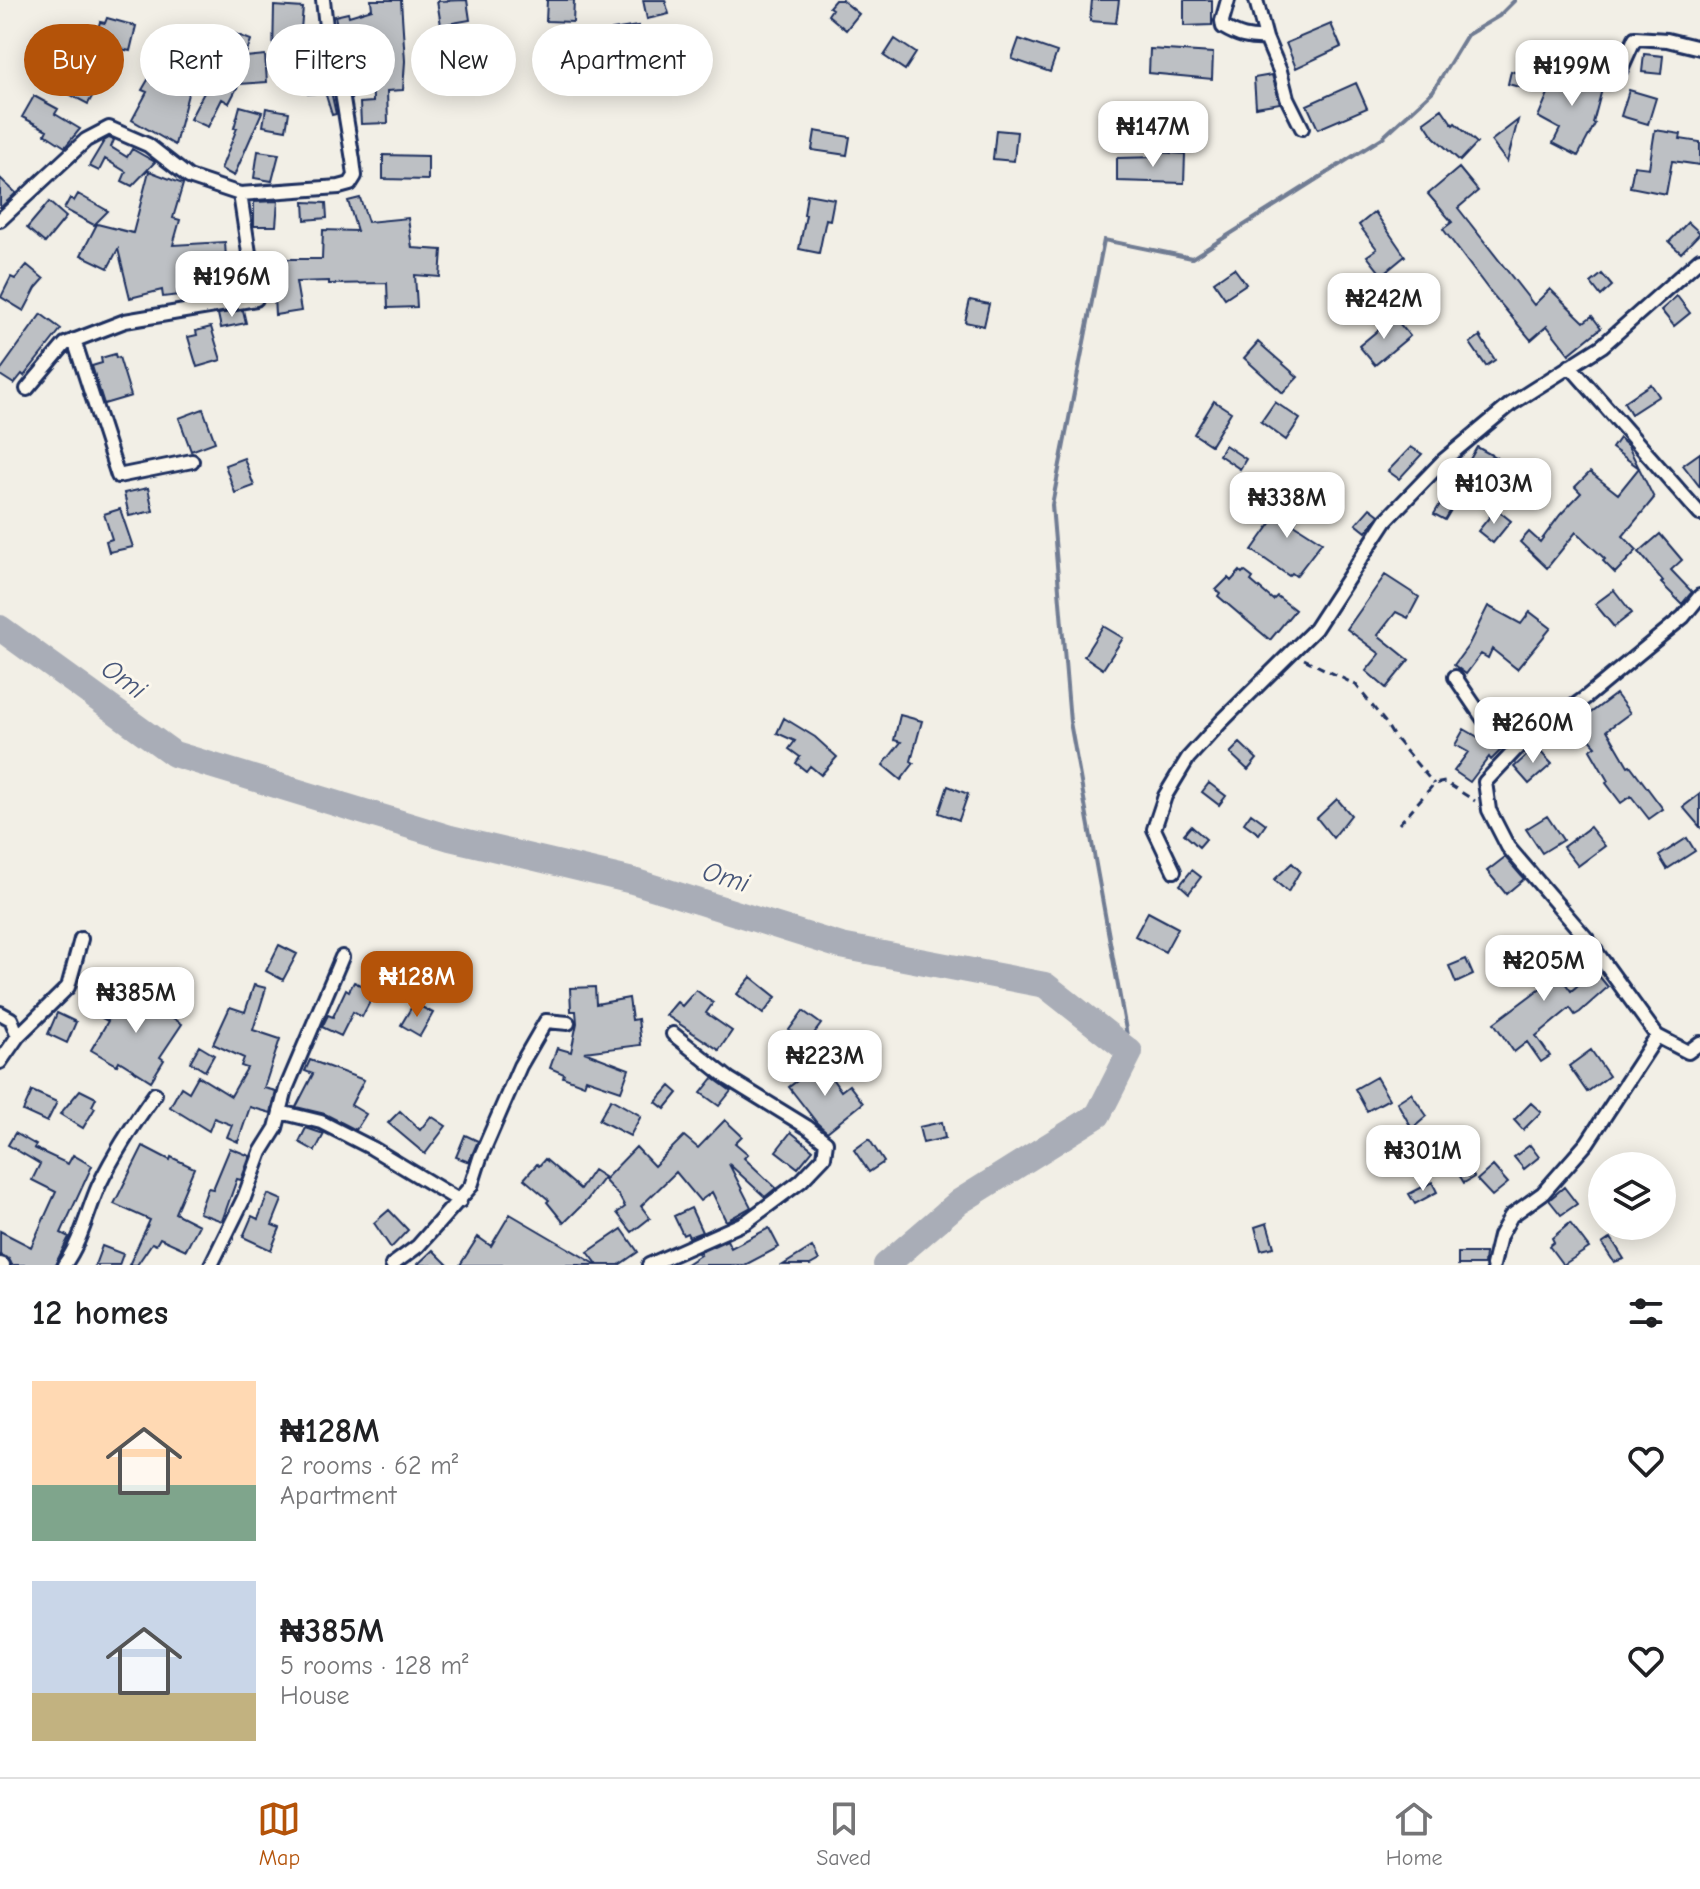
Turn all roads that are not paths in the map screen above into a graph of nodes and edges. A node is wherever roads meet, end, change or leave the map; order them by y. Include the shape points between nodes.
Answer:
1 (323, 0) edge
2 (1228, 0) edge
3 (1256, 0) edge
4 (1266, 38) junction
5 (1700, 48) edge
6 (1620, 71) dead end
7 (1302, 128) dead end
8 (240, 194) junction
9 (0, 220) edge
10 (1700, 259) edge
11 (74, 340) junction
12 (1570, 366) junction
13 (27, 389) dead end
14 (192, 461) dead end
15 (1700, 514) edge
16 (1700, 596) edge
17 (1455, 677) dead end
18 (1520, 745) junction
19 (1174, 871) dead end
20 (81, 939) dead end
21 (342, 957) dead end
22 (0, 1013) edge
23 (568, 1023) dead end
24 (673, 1034) dead end
25 (18, 1036) junction
26 (1657, 1036) junction
27 (1700, 1043) edge
28 (0, 1062) edge
29 (155, 1094) dead end
30 (280, 1112) junction
31 (460, 1201) junction
32 (64, 1265) edge
33 (211, 1265) edge
34 (392, 1265) edge
35 (649, 1265) edge
36 (1493, 1265) edge

1 - 8 street via 355,176 339,187
2 - 4 street via 1223,27 1250,39
3 - 4 street
4 - 7 street
5 - 6 street via 1635,38
8 - 9 street via 189,177 148,145 109,128 86,140
8 - 11 street via 256,299 125,321
10 - 12 street via 1602,346
11 - 13 street
11 - 14 street via 118,476
12 - 15 street
12 - 19 street via 1511,404 1444,460 1386,520 1315,629 1188,758 1165,796 1154,829
16 - 18 street via 1683,617
17 - 18 street via 1491,730
18 - 26 street via 1485,782 1489,810 1508,847 1587,939
20 - 25 street via 68,987
21 - 30 street via 307,1033
22 - 25 street via 11,1019
23 - 31 street via 546,1021 520,1066
24 - 35 street via 729,1079 826,1142 824,1157 801,1181 746,1222
25 - 28 street
26 - 27 street via 1688,1052
26 - 36 street via 1587,1143 1543,1193 1511,1216
29 - 32 street via 126,1133
30 - 31 street via 321,1122
30 - 33 street
31 - 34 street

